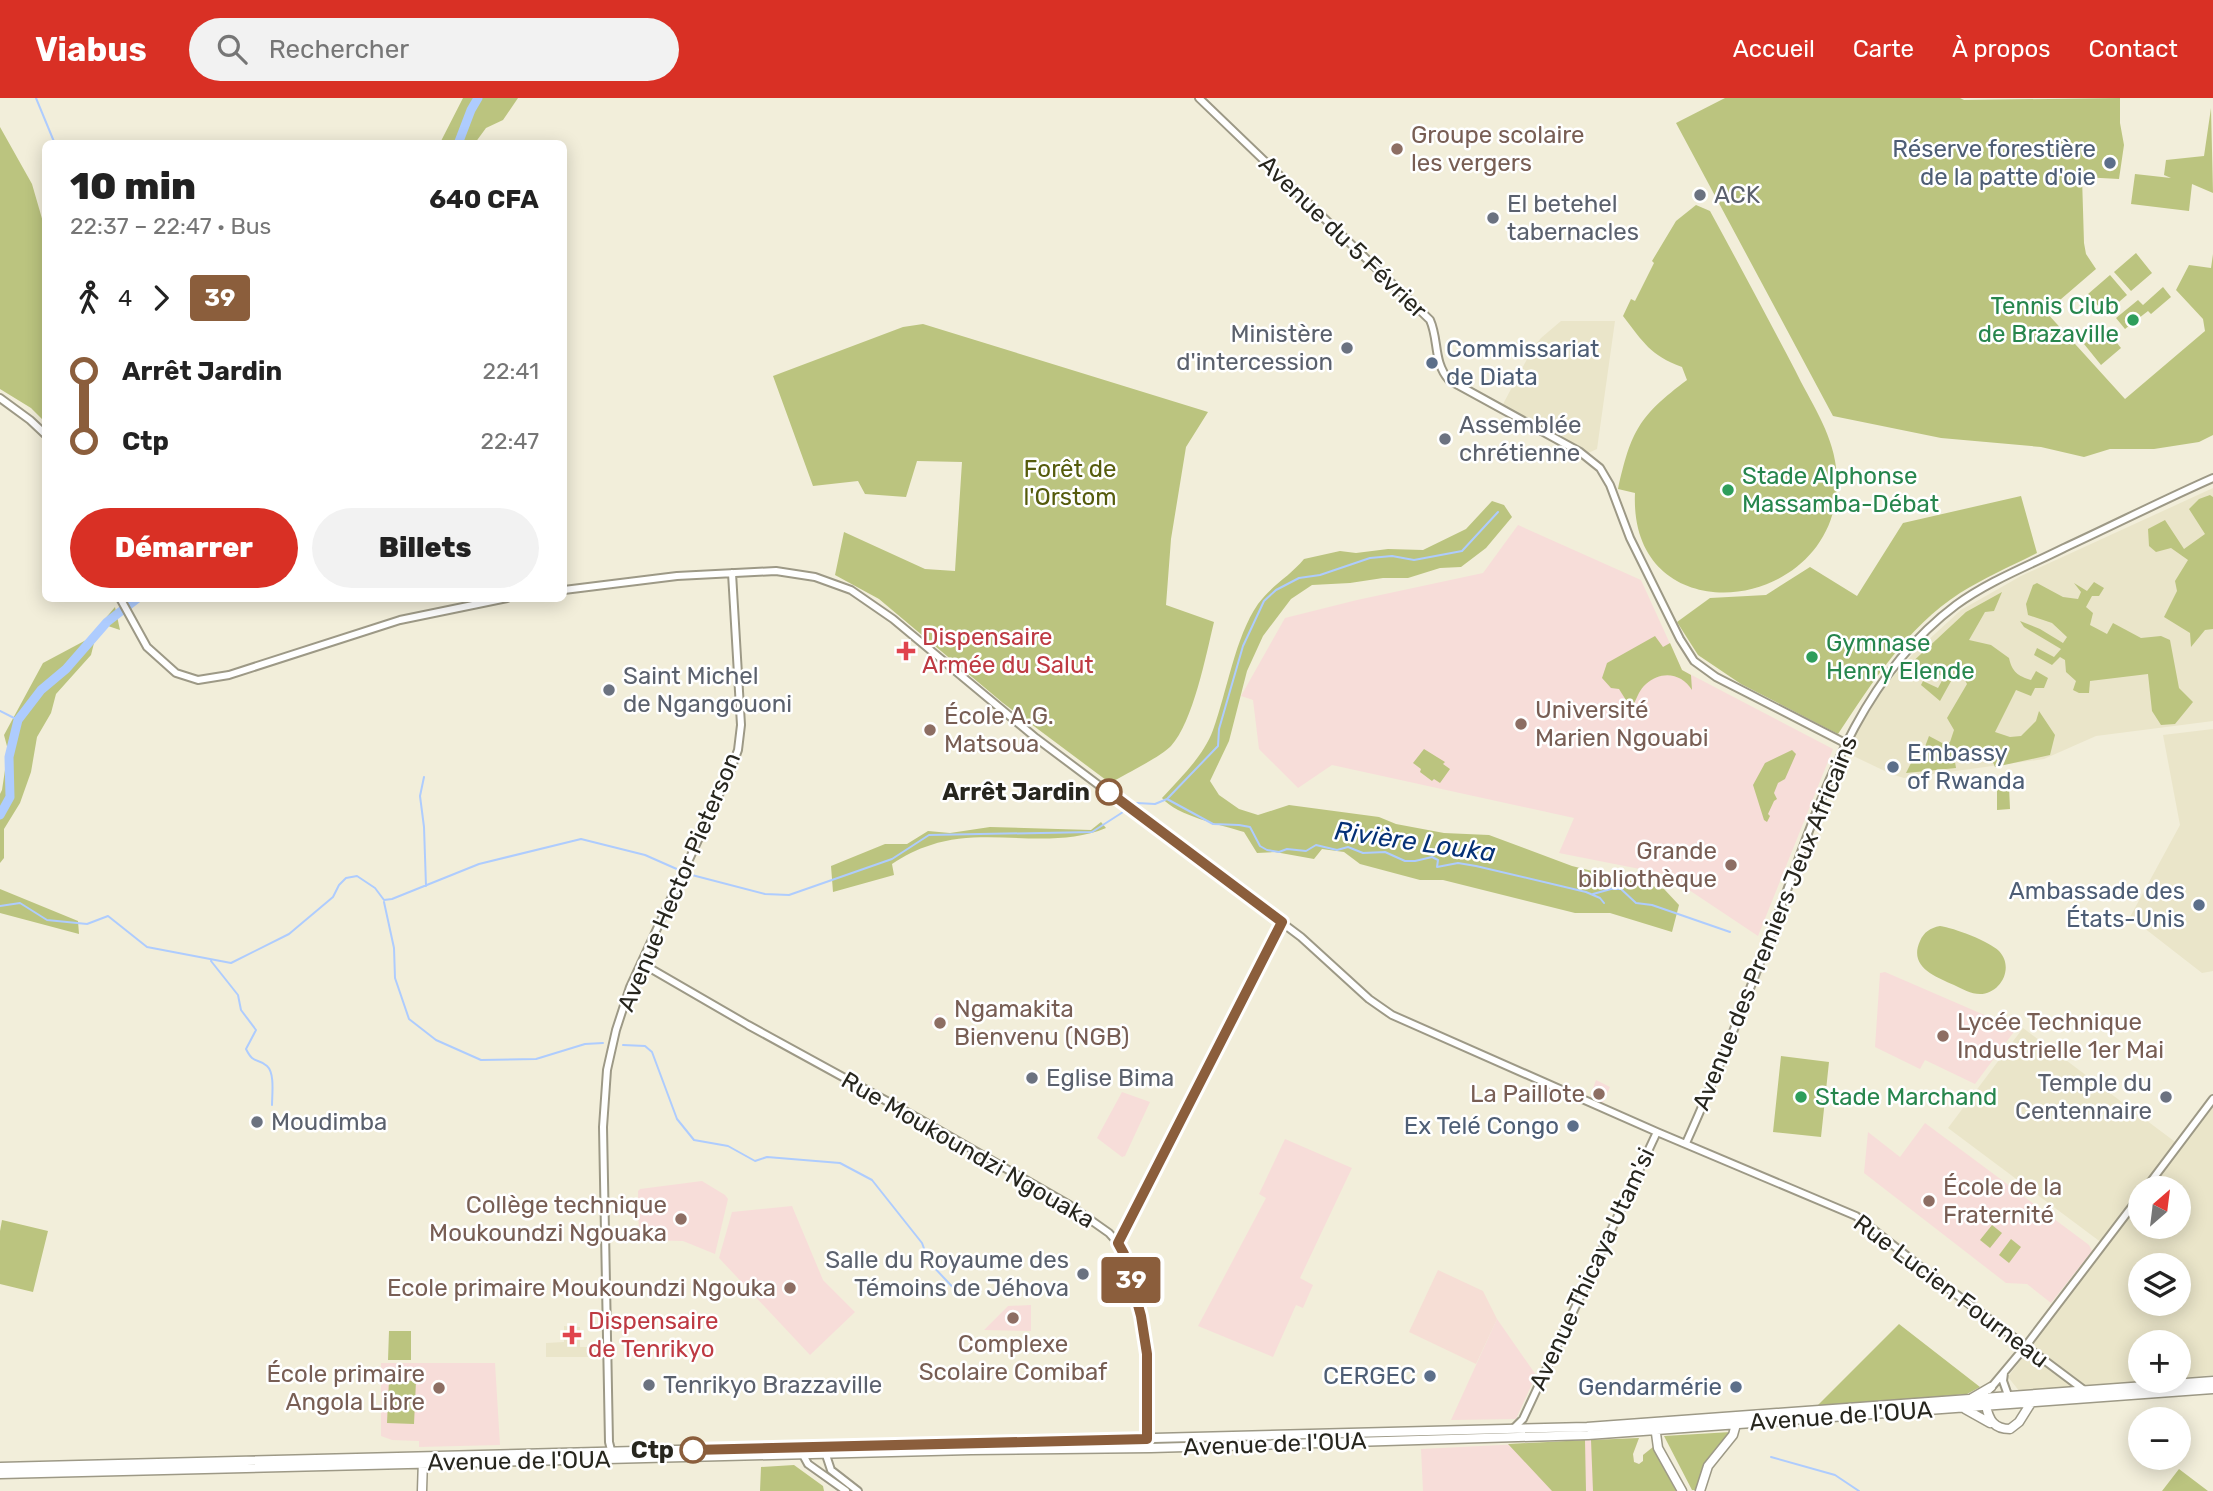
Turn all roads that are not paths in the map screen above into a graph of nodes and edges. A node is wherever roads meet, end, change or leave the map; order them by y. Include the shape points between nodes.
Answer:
1 (1199, 98) edge
2 (0, 398) edge
3 (42, 431) edge
4 (2213, 478) edge
5 (732, 573) junction
6 (567, 590) edge
7 (122, 602) edge
8 (488, 602) edge
9 (1845, 743) junction
10 (1282, 922) junction
11 (641, 963) junction
12 (2213, 1099) edge
13 (1657, 1132) junction
14 (1686, 1143) junction
15 (2155, 1176) edge
16 (2128, 1212) edge
17 (1118, 1243) junction
18 (2025, 1347) junction
19 (2004, 1373) junction
20 (2213, 1381) edge
21 (1991, 1387) junction
22 (2213, 1388) edge
23 (2086, 1392) junction
24 (2008, 1397) junction
25 (1971, 1399) junction
26 (1985, 1402) junction
27 (2031, 1403) junction
28 (2018, 1404) junction
29 (1528, 1407) junction
30 (1962, 1408) junction
31 (1737, 1420) junction
32 (1756, 1422) junction
33 (1995, 1425) junction
34 (1655, 1426) junction
35 (1644, 1431) junction
36 (1513, 1433) junction
37 (1535, 1433) junction
38 (1733, 1435) junction
39 (1147, 1439) junction
40 (1657, 1442) junction
41 (825, 1450) junction
42 (802, 1451) junction
43 (609, 1456) junction
44 (423, 1460) junction
45 (0, 1467) edge
46 (0, 1474) edge
47 (422, 1491) edge
48 (846, 1491) edge
49 (858, 1491) edge
50 (1682, 1491) edge
51 (1700, 1491) edge

1 - 9 street, Avenue du 5 Février via 1430,320 1439,366 1449,380 1580,452 1600,468 1630,538 1694,661 1716,677
2 - 3 street
4 - 9 street, Avenue des Premiers Jeux Africains via 1992,583 1955,606 1901,657
5 - 6 street, Rue Lucien Fourneau
5 - 10 street, Rue Lucien Fourneau via 796,573 851,590 893,619 1036,738
5 - 11 street, Avenue Hector Pieterson via 738,750
7 - 8 street via 147,647 176,673 198,680 229,675 392,622
9 - 14 street, Avenue des Premiers Jeux Africains
10 - 13 street, Rue Lucien Fourneau via 1392,1015
10 - 17 street
11 - 17 street, Rue Moukoundzi Ngouaka via 1068,1205
11 - 43 street, Avenue Hector Pieterson via 616,1030 604,1096
12 - 15 street
13 - 14 street, Rue Lucien Fourneau
13 - 29 street, Avenue Thicaya Utam'si
14 - 18 street, Rue Lucien Fourneau via 1856,1216
16 - 18 street
17 - 39 street, Rue Moukoundzi Ngouaka via 1144,1332
18 - 19 street
18 - 23 street, Rue Lucien Fourneau
19 - 21 street
19 - 24 street
20 - 23 main road, Avenue de l'OUA
21 - 25 main road
21 - 26 street
22 - 27 main road, Avenue de l'OUA
23 - 24 main road, Avenue de l'OUA
24 - 26 main road, Avenue de l'OUA
24 - 28 street
25 - 26 main road, Avenue de l'OUA
25 - 31 main road, Avenue de l'OUA
26 - 28 main road, Avenue de l'OUA
26 - 30 main road, Avenue de l'OUA
26 - 33 main road
27 - 28 main road, Avenue de l'OUA
27 - 33 main road via 2015,1427
29 - 36 street, Avenue Thicaya Utam'si
29 - 37 street, Avenue Thicaya Utam'si via 1527,1417
30 - 32 main road, Avenue de l'OUA
30 - 33 main road
31 - 32 main road, Avenue de l'OUA
31 - 34 main road, Avenue de l'OUA
31 - 38 main road
32 - 38 main road
34 - 35 main road, Avenue de l'OUA
34 - 37 main road, Avenue de l'OUA
34 - 40 main road
35 - 37 main road, Avenue de l'OUA
35 - 40 main road
36 - 37 main road, Avenue de l'OUA
36 - 39 main road, Avenue de l'OUA
36 - 41 main road, Avenue de l'OUA via 1073,1450
38 - 51 main road via 1712,1460
39 - 41 main road, Avenue de l'OUA
40 - 50 main road
41 - 42 main road, Avenue de l'OUA
41 - 49 street via 831,1470
42 - 43 main road, Avenue de l'OUA
42 - 48 street via 808,1464
43 - 44 main road, Avenue de l'OUA
44 - 45 main road, Avenue de l'OUA
44 - 46 main road, Avenue de l'OUA
44 - 47 main road

